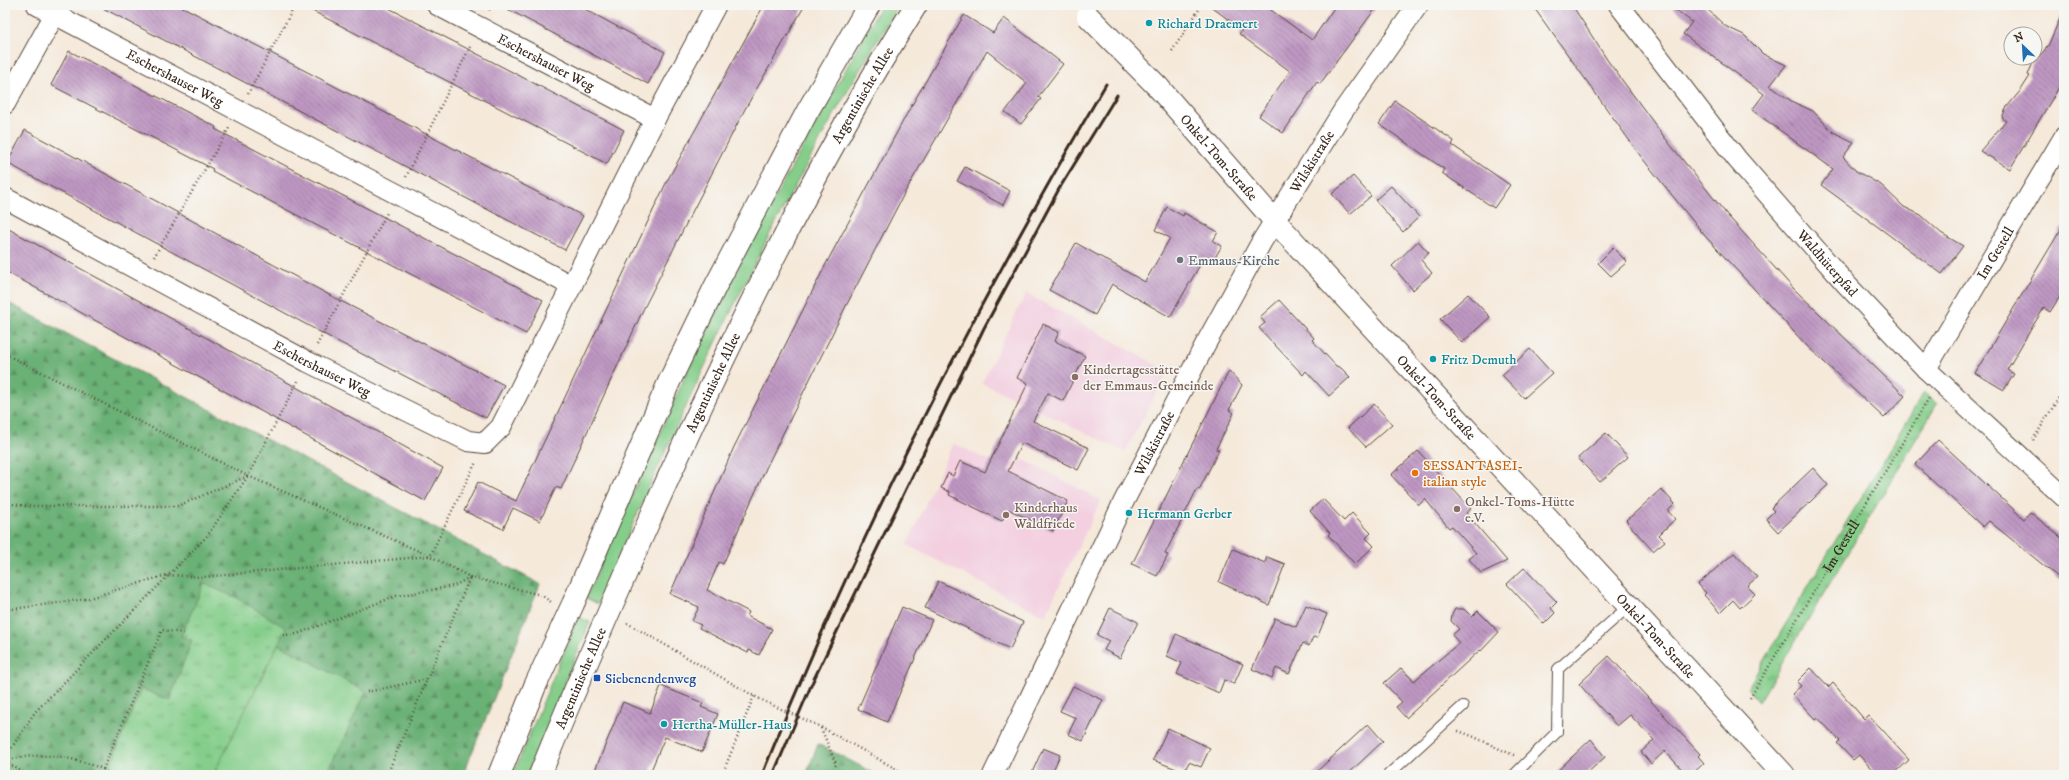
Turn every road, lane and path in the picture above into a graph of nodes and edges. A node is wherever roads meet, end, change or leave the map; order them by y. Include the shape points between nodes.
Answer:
1 (37, 5) edge
2 (295, 5) edge
3 (438, 5) edge
4 (716, 5) edge
5 (869, 5) edge
6 (916, 5) edge
7 (1202, 5) edge
8 (1418, 5) edge
9 (1619, 5) edge
10 (57, 10) edge
11 (1083, 10) edge
12 (1172, 51) dead end
13 (5, 104) edge
14 (239, 111) junction
15 (655, 119) junction
16 (2064, 137) edge
17 (2058, 161) edge
18 (5, 198) edge
19 (1274, 220) junction
20 (145, 273) junction
21 (572, 286) junction
22 (5, 354) edge
23 (308, 362) junction
24 (1926, 369) junction
25 (2064, 389) edge
26 (1931, 394) dead end
27 (2033, 441) dead end
28 (485, 443) junction
29 (248, 476) junction
30 (2064, 497) edge
31 (5, 503) edge
32 (430, 556) junction
33 (167, 575) junction
34 (470, 577) junction
35 (541, 595) dead end
36 (1629, 606) junction
37 (5, 610) edge
38 (623, 621) dead end
39 (183, 633) dead end
40 (283, 635) dead end
41 (427, 679) junction
42 (366, 692) dead end
43 (754, 696) junction
44 (1750, 698) dead end
45 (1463, 706) dead end
46 (1440, 725) junction
47 (821, 727) junction
48 (5, 760) edge
49 (1530, 760) junction
50 (103, 769) junction
51 (28, 775) edge
52 (110, 775) edge
53 (387, 775) edge
54 (499, 775) edge
55 (540, 775) edge
56 (722, 775) edge
57 (832, 775) edge
58 (908, 775) edge
59 (993, 775) edge
60 (1388, 775) edge
61 (1514, 775) edge
62 (1784, 775) edge

1 - 10 street, Eschershauser Weg
2 - 14 path
3 - 15 street, Eschershauser Weg
4 - 15 street
5 - 54 main road via 803,119 716,285 672,376 535,686
6 - 55 main road, Argentinische Allee via 844,126 773,258 715,376 581,673
7 - 12 path
8 - 19 street, Wilskistraße via 1343,111
9 - 24 street, Waldhüterpfad via 1737,159 1846,284
10 - 13 street
10 - 14 street, Eschershauser Weg
11 - 19 main road, Onkel-Tom-Straße, bridge via 1158,86
14 - 20 path
14 - 21 street, Eschershauser Weg
15 - 21 street
16 - 17 street, Im Gestell
17 - 24 street, Im Gestell
18 - 20 street, Eschershauser Weg
19 - 36 main road, Onkel-Tom-Straße
19 - 59 street, Wilskistraße via 1205,345 1124,501
20 - 23 street, Eschershauser Weg
21 - 28 street via 501,427
22 - 29 path
23 - 28 street, Eschershauser Weg via 468,441
23 - 29 path
24 - 30 street, Waldhüterpfad
25 - 27 path
26 - 44 path, Im Gestell
28 - 32 path
29 - 31 path via 178,506 26,506
29 - 32 path
29 - 33 path via 207,536
32 - 33 path via 202,577
32 - 34 path
33 - 37 path via 86,599
33 - 48 path via 35,712
34 - 35 path
34 - 40 path via 454,586 396,596 297,634
34 - 41 path
36 - 49 lane via 1558,669 1557,732
36 - 62 main road, Onkel-Tom-Straße
38 - 43 path
39 - 50 path via 162,630
41 - 42 path
41 - 53 path
43 - 47 path, bridge
43 - 56 path
45 - 46 lane
46 - 49 path via 1477,737 1500,750
46 - 60 lane
47 - 57 path via 836,764
47 - 58 path
48 - 50 path via 21,756 66,756
48 - 51 path
49 - 61 lane
50 - 52 path

